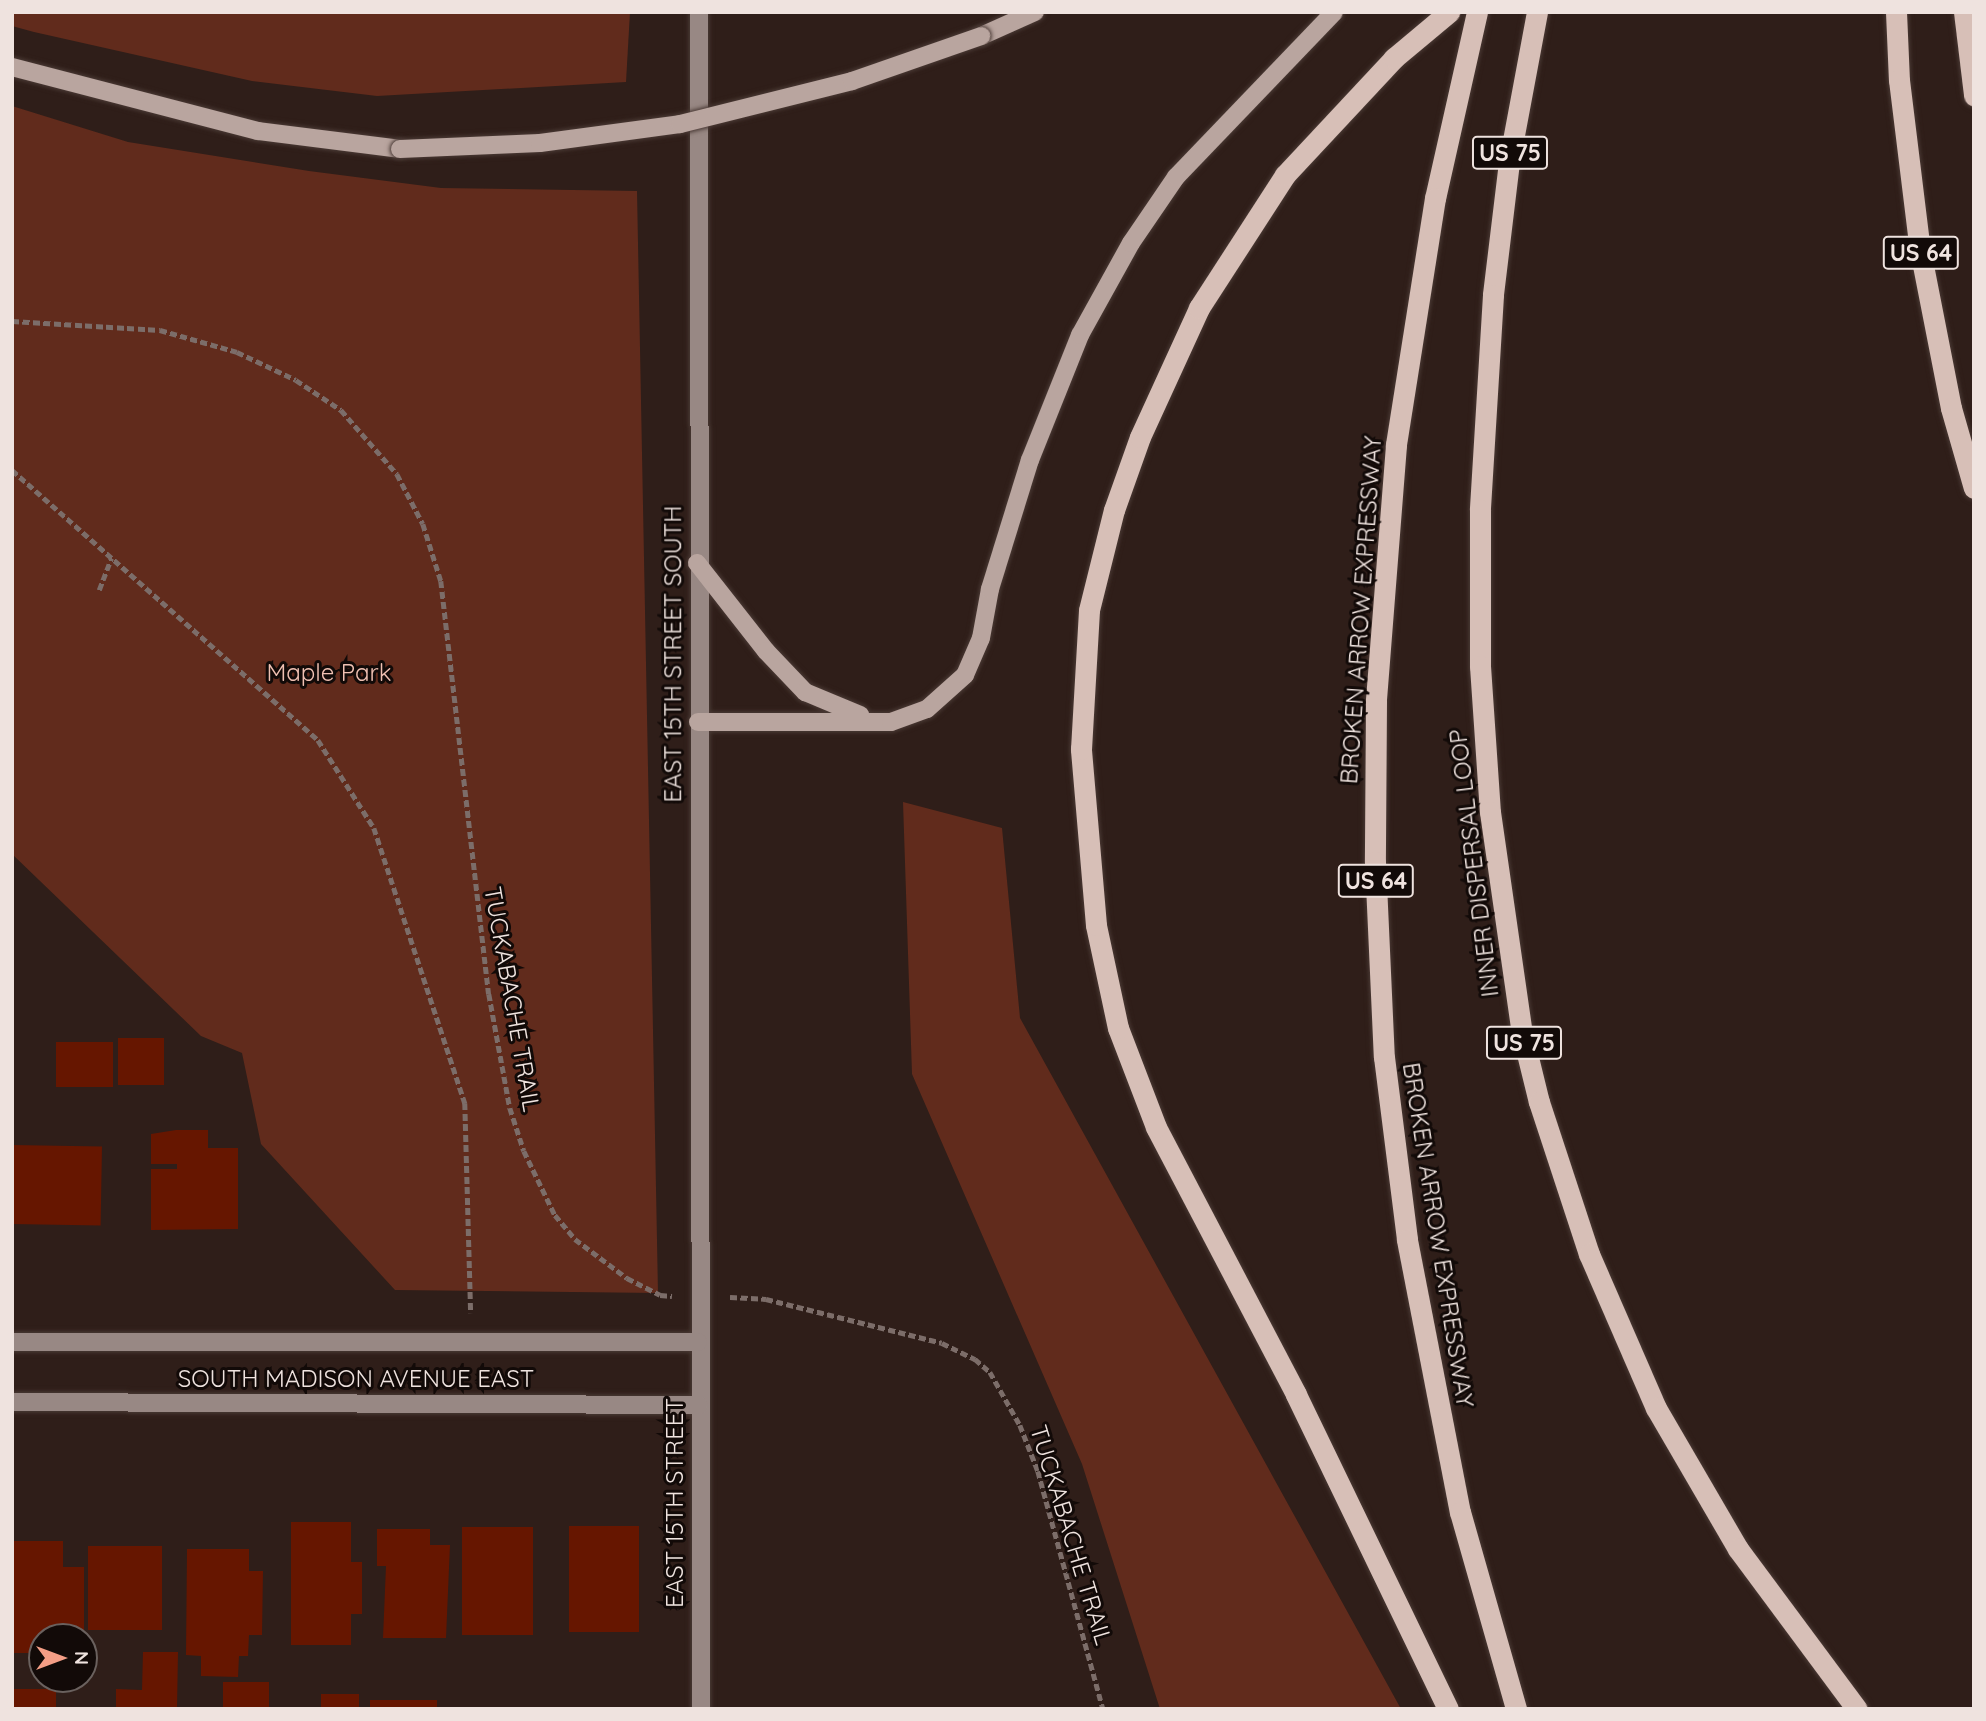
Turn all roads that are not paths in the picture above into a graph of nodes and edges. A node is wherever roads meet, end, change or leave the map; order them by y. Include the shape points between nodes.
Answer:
1 (699, 12) edge
2 (1035, 12) edge
3 (1334, 12) edge
4 (1449, 12) edge
5 (1478, 12) edge
6 (1537, 12) edge
7 (1896, 12) edge
8 (1964, 12) edge
9 (12, 67) edge
10 (1974, 95) edge
11 (1974, 488) edge
12 (697, 563) junction
13 (698, 722) junction
14 (891, 722) junction
15 (699, 1296) joint
16 (12, 1342) edge
17 (698, 1342) junction
18 (12, 1402) edge
19 (699, 1405) junction
20 (701, 1709) edge
21 (1448, 1709) edge
22 (1516, 1709) edge
23 (1857, 1709) edge

1 - 12 main road, EAST 15TH STREET SOUTH
2 - 9 main road, bridge via 852,81 680,124 540,144 400,149 258,131
3 - 14 main road via 1176,177 1131,243 1080,335 1030,460 990,589 981,638 965,675 935,703
4 - 21 highway via 1394,58 1329,125 1253,219 1199,308 1140,436 1114,510 1089,610 1081,749 1096,925 1118,1028 1156,1127 1296,1394
5 - 22 highway, BROKEN ARROW EXPRESSWAY / US 64 via 1435,198 1398,432 1376,701 1375,862 1384,1057 1408,1240 1457,1500
6 - 23 highway, INNER DISPERSAL LOOP / US 75 via 1509,162 1493,295 1480,510 1480,666 1488,788 1501,908 1522,1033 1542,1115 1589,1254 1657,1408 1738,1549
7 - 11 highway, US 64 via 1899,80 1920,250 1948,395
8 - 10 highway
12 - 13 main road, EAST 15TH STREET SOUTH
12 - 14 main road via 766,652 806,692 847,713
13 - 14 main road
13 - 15 main road, EAST 15TH STREET SOUTH
15 - 17 main road, EAST 15TH STREET
16 - 17 main road, SOUTH MADISON AVENUE EAST
17 - 19 main road, EAST 15TH STREET
18 - 19 main road, SOUTH MADISON AVENUE EAST
19 - 20 main road, EAST 15TH STREET

